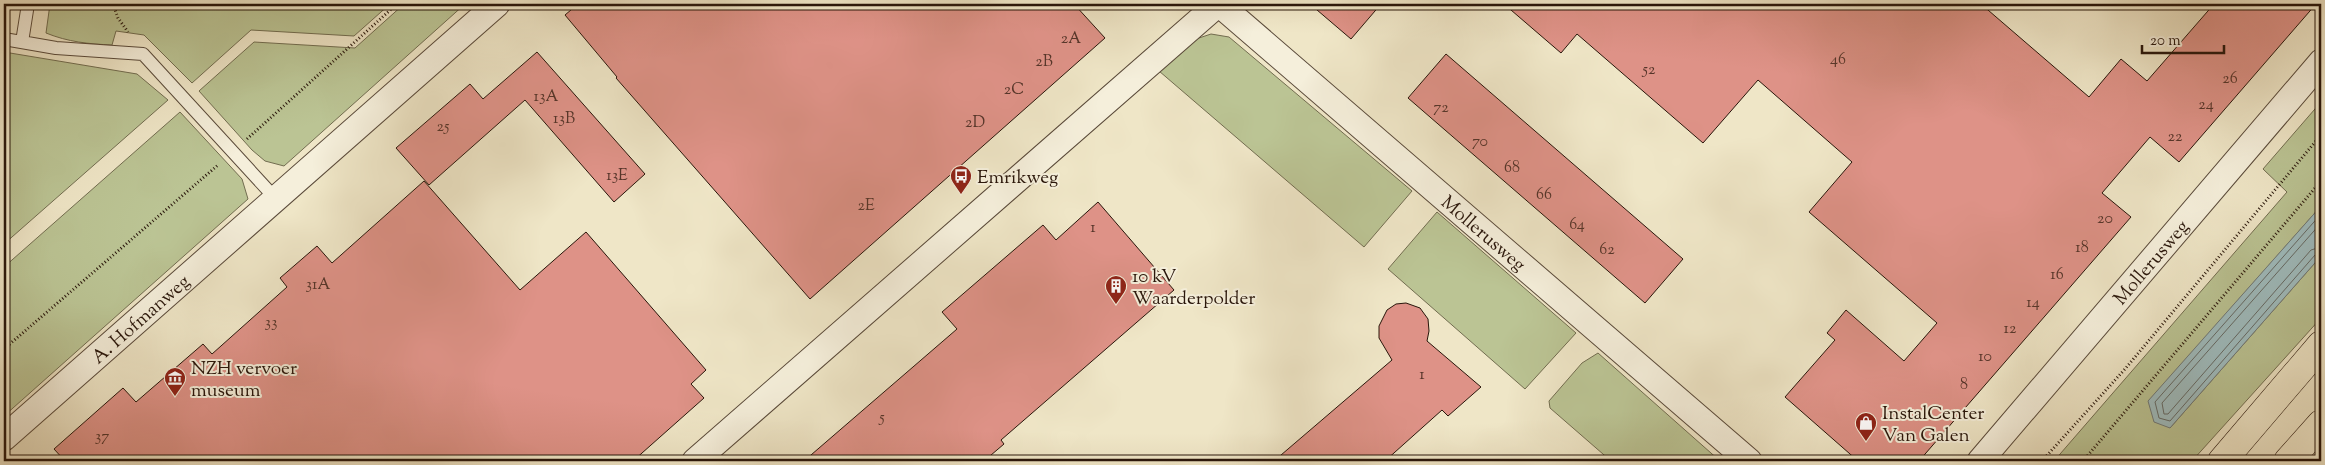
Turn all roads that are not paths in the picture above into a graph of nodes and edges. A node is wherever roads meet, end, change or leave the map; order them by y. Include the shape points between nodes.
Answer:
1 (28, 4) edge
2 (497, 4) edge
3 (1218, 4) edge
4 (4, 39) edge
5 (22, 42) junction
6 (2321, 62) edge
7 (276, 199) junction
8 (2321, 346) edge
9 (2321, 424) edge
10 (4, 438) edge
11 (696, 461) edge
12 (1749, 461) edge
13 (1980, 461) edge
14 (2222, 461) edge
15 (2288, 461) edge

1 - 5 lane
2 - 7 street, A. Hofmanweg
3 - 11 street
3 - 12 street, Mollerusweg
4 - 5 lane
5 - 7 lane via 56,48 143,54
6 - 13 street, Mollerusweg
7 - 10 street, A. Hofmanweg
8 - 14 main road
9 - 15 main road

